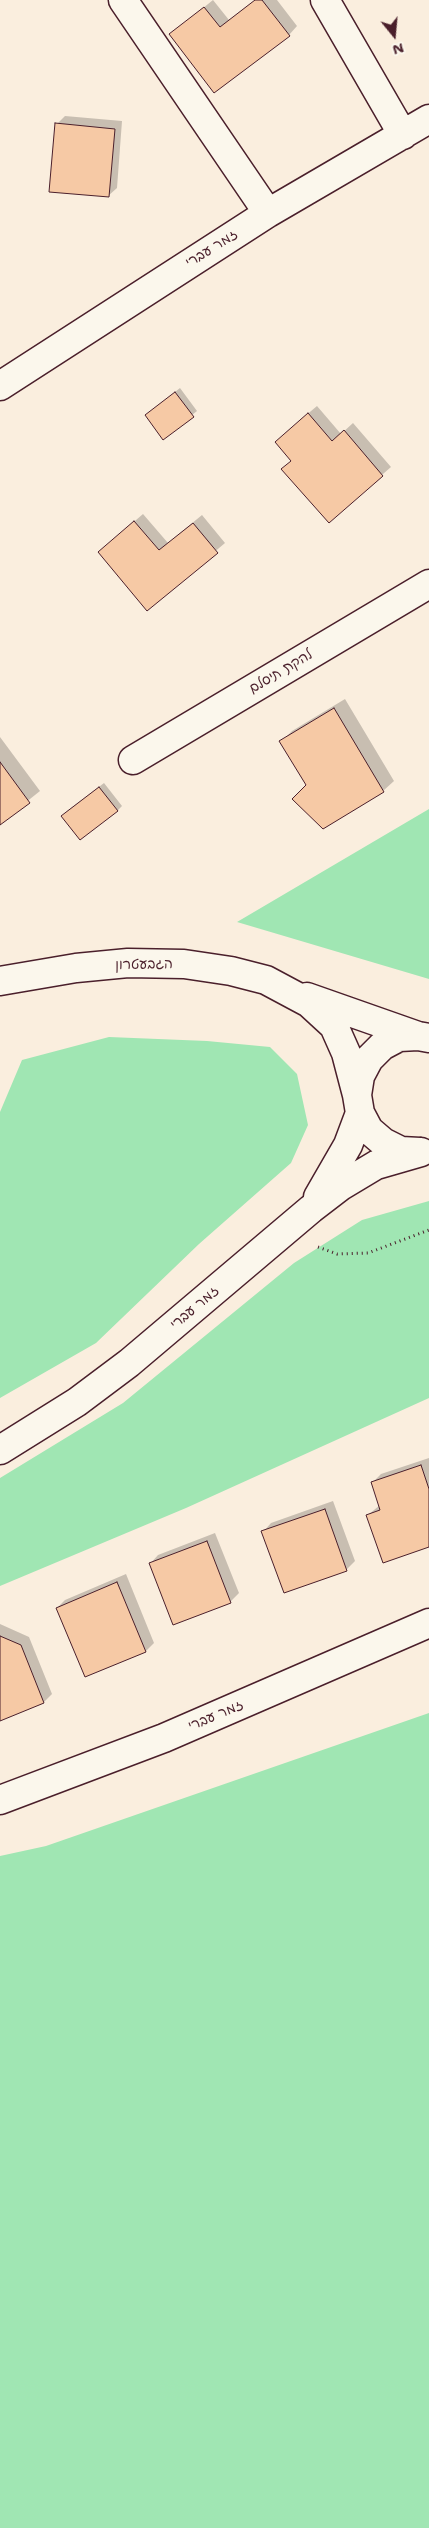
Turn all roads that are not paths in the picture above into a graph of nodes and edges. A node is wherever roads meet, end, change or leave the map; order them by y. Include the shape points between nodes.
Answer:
1 (123, 0) edge
2 (325, 0) edge
3 (429, 119) edge
4 (403, 135) junction
5 (268, 213) junction
6 (0, 386) edge
7 (429, 584) edge
8 (134, 760) dead end
9 (0, 981) edge
10 (285, 990) junction
11 (424, 1037) edge
12 (359, 1104) junction
13 (425, 1151) edge
14 (311, 1209) junction
15 (0, 1450) edge
16 (429, 1623) edge
17 (0, 1800) edge

1 - 5 street
2 - 4 street
3 - 4 street, זמר עברי
4 - 5 street, זמר עברי
5 - 6 street, זמר עברי
7 - 8 street, להקת תיסלם
9 - 10 street, הגבעטרון via 128,963 184,964 240,973 266,980
10 - 11 street, הגבעטרון
10 - 12 street, הגבעטרון via 310,1003 334,1026 346,1053
11 - 12 street, זמר עברי via 400,1038 382,1046 369,1059 360,1076
12 - 13 street, הגבעטרון via 369,1130 383,1142 401,1151
12 - 14 street, זמר עברי via 345,1151
13 - 14 street, זמר עברי via 376,1165
14 - 15 street, זמר עברי via 130,1363 77,1402
16 - 17 street, זמר עברי via 164,1738

